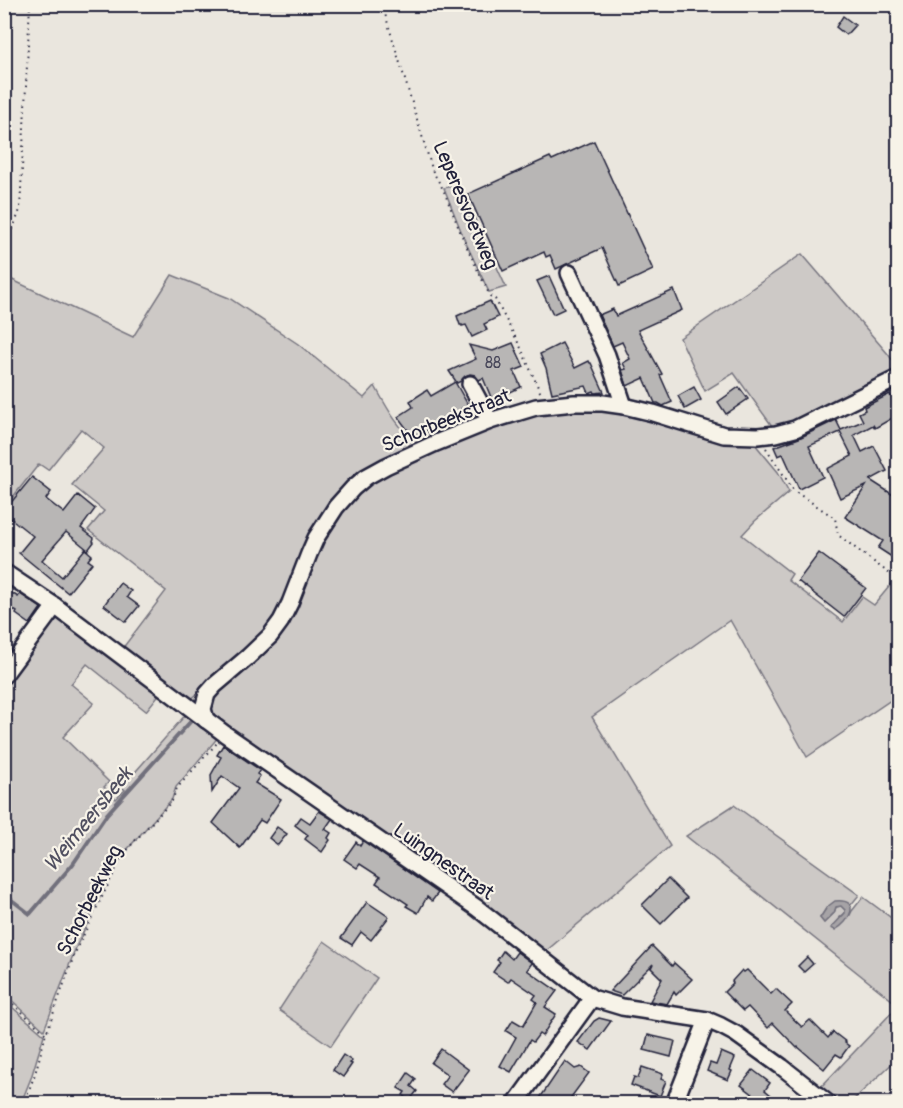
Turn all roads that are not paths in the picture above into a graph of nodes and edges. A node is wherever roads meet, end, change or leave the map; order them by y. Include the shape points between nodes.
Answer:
1 (569, 273) dead end
2 (898, 378) edge
3 (470, 384) dead end
4 (624, 406) junction
5 (490, 421) junction
6 (4, 572) edge
7 (55, 606) junction
8 (4, 675) edge
9 (206, 720) junction
10 (592, 998) junction
11 (707, 1020) junction
12 (514, 1104) edge
13 (674, 1104) edge
14 (829, 1104) edge

1 - 4 street via 608,355
2 - 4 street, Schorbeekstraat via 795,429 758,436 724,435
3 - 5 street
4 - 5 street, Schorbeekstraat via 589,402 536,407
5 - 9 street, Schorbeekstraat via 386,466 353,488 316,538 281,621 207,694 203,709
6 - 7 street, Luingnestraat
7 - 8 street
7 - 9 street, Luingnestraat
9 - 10 street, Luingnestraat via 477,908
10 - 11 street, Luingnestraat via 622,1007
10 - 12 street
11 - 13 street
11 - 14 street, Luingnestraat via 736,1034

